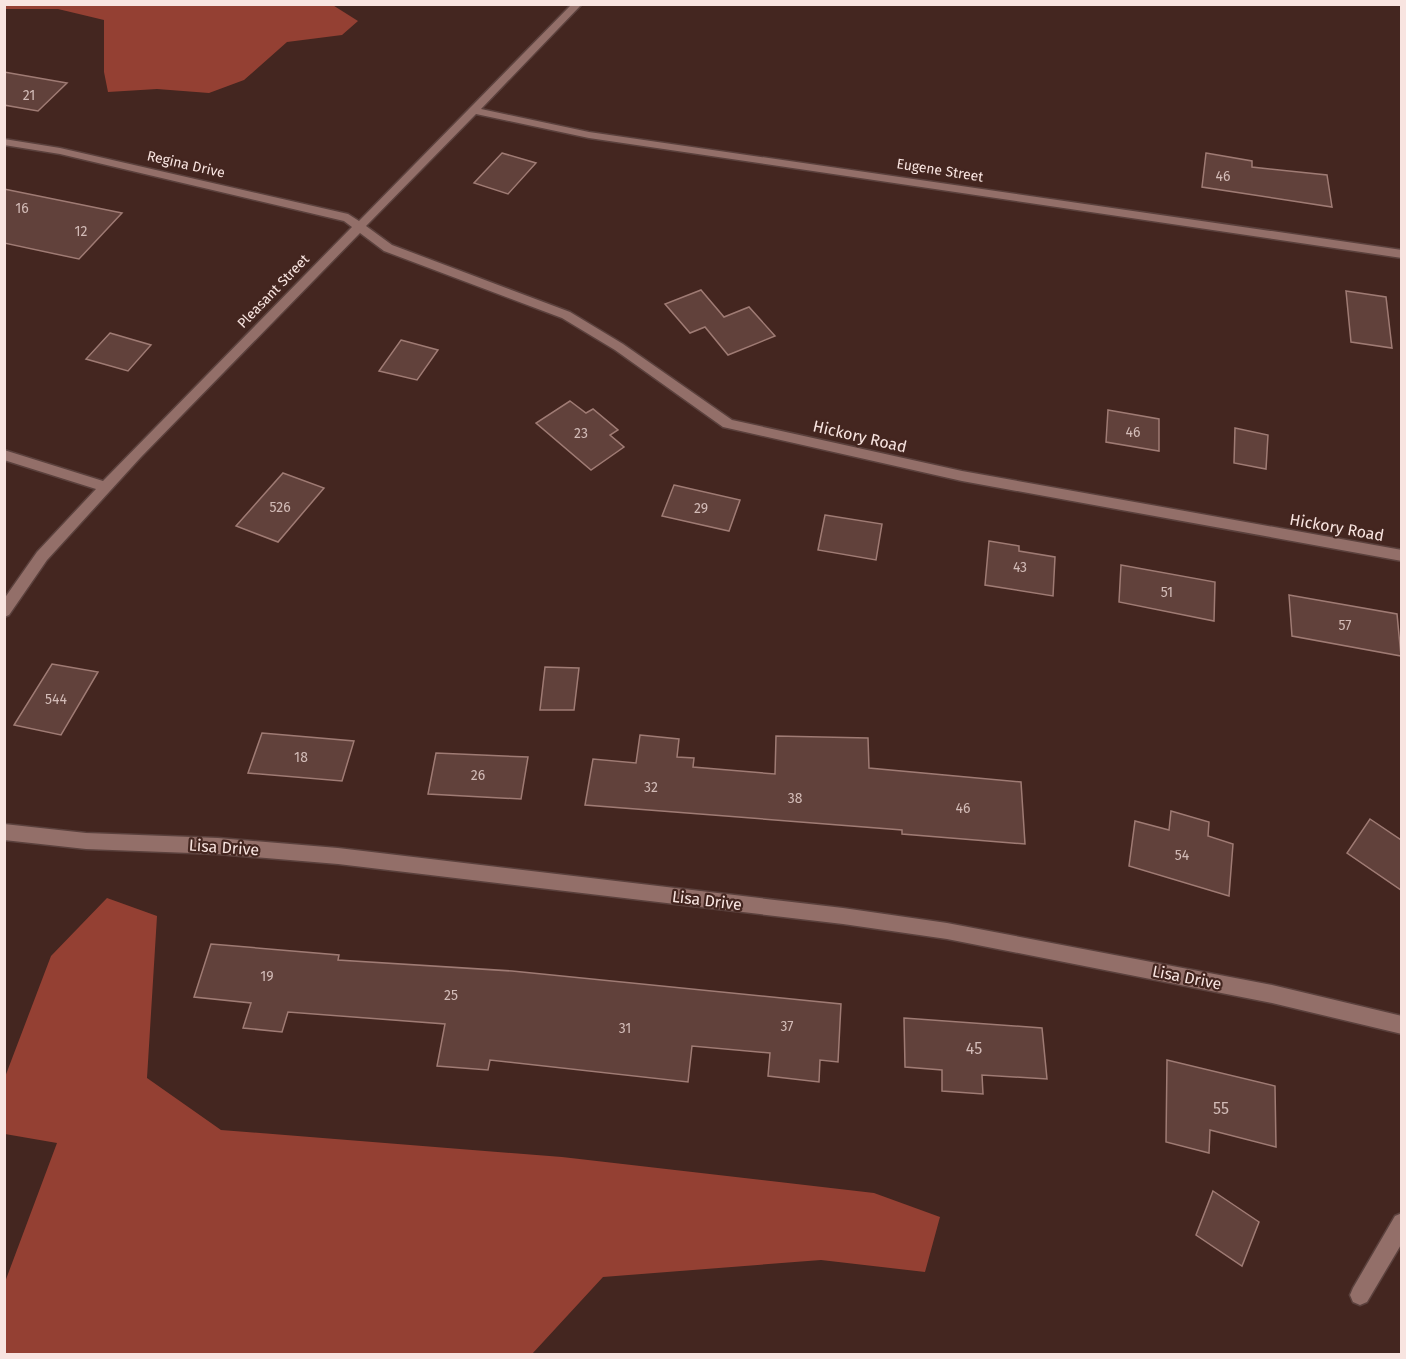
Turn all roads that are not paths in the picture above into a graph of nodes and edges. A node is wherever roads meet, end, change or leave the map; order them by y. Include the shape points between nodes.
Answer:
1 (578, 4) edge
2 (474, 110) junction
3 (4, 142) edge
4 (358, 225) junction
5 (1401, 254) edge
6 (4, 455) edge
7 (105, 488) junction
8 (1401, 556) edge
9 (4, 611) edge
10 (4, 832) edge
11 (1401, 1025) edge
12 (1401, 1223) edge
13 (1360, 1295) dead end

1 - 2 street, Pleasant Street
2 - 4 street, Pleasant Street
2 - 5 street, Eugene Street via 590,135
3 - 4 street, Regina Drive via 194,181 348,218
4 - 7 street, Pleasant Street
4 - 8 street, Hickory Road via 388,248 566,315 619,347 728,424 962,476
6 - 7 street
7 - 9 street, Pleasant Street via 42,556
10 - 11 street, Lisa Drive via 86,841 338,856 843,916 947,931 1195,979
12 - 13 street

